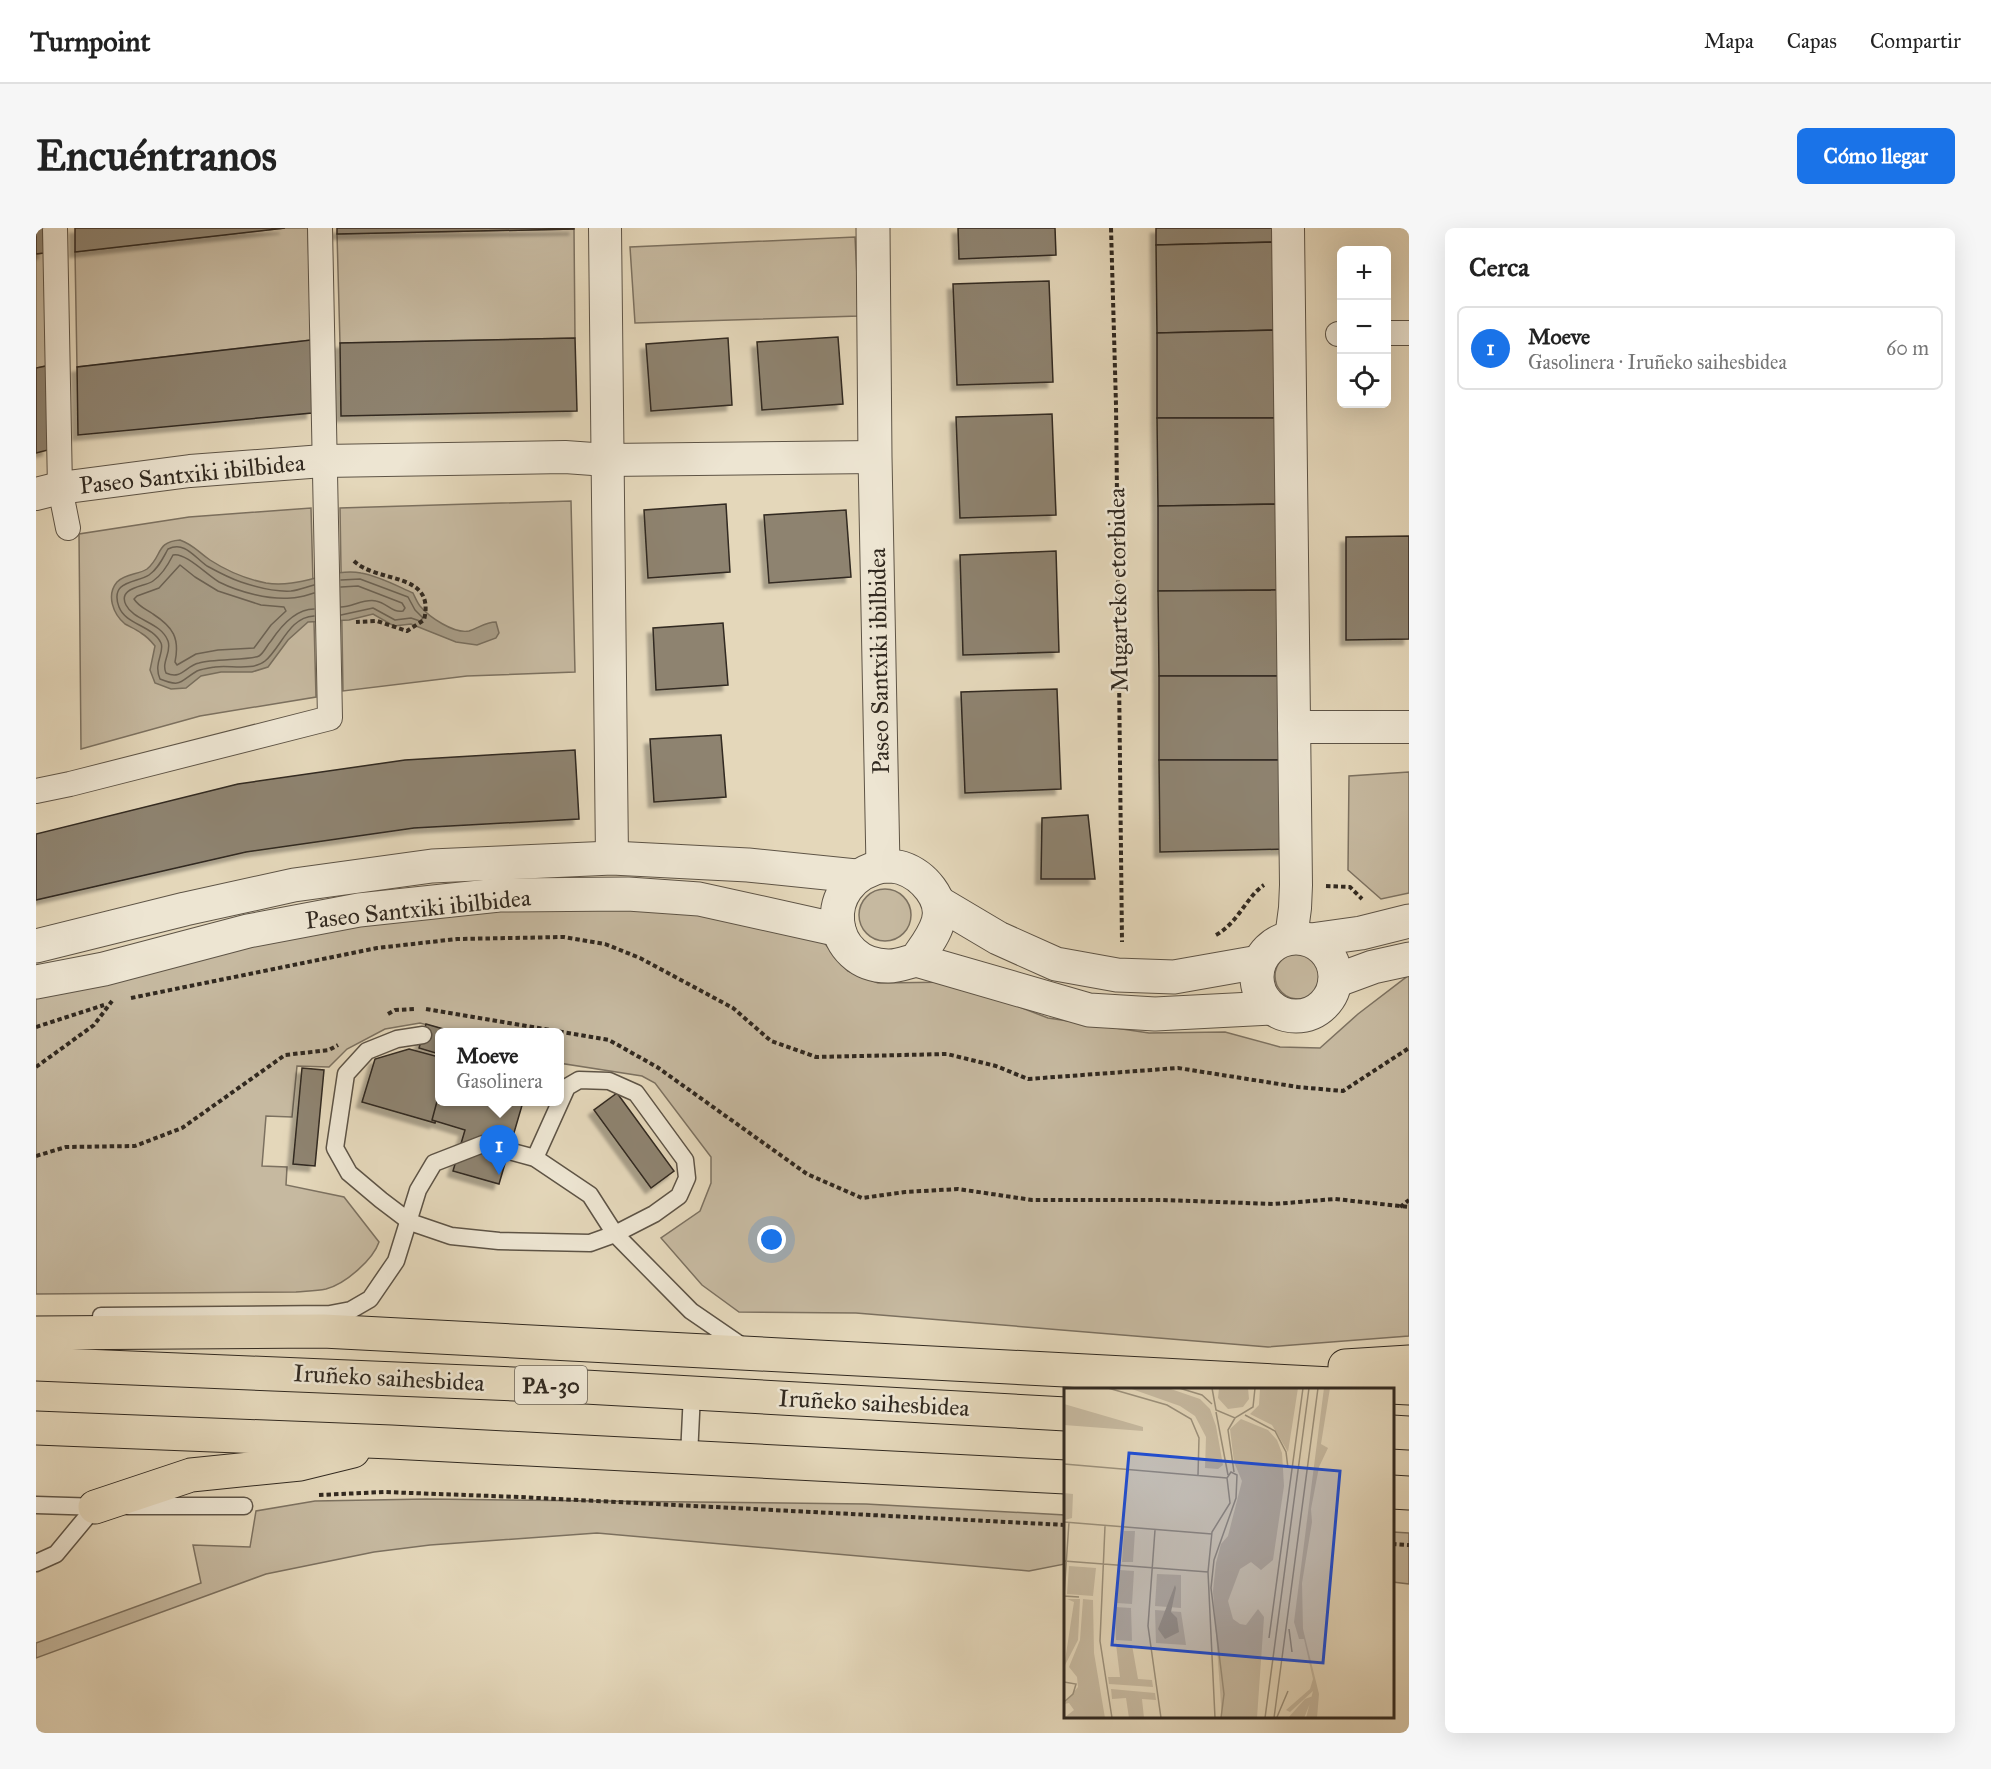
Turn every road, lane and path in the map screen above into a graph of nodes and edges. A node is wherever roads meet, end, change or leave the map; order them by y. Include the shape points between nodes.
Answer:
1 (56, 228) edge
2 (320, 228) edge
3 (605, 228) edge
4 (873, 228) edge
5 (1112, 228) edge
6 (1287, 228) edge
7 (1391, 333) edge
8 (1409, 333) edge
9 (875, 457) junction
10 (607, 460) junction
11 (323, 461) junction
12 (48, 491) edge
13 (68, 528) dead end
14 (325, 530) junction
15 (328, 639) junction
16 (1409, 726) edge
17 (1294, 727) junction
18 (36, 791) edge
19 (612, 858) junction
20 (870, 871) junction
21 (939, 903) junction
22 (1409, 921) edge
23 (839, 930) junction
24 (1301, 939) junction
25 (36, 946) edge
26 (1122, 951) dead end
27 (1409, 959) edge
28 (916, 960) junction
29 (1259, 962) junction
30 (1335, 981) junction
31 (36, 982) edge
32 (112, 1002) junction
33 (1272, 1008) junction
34 (386, 1015) dead end
35 (36, 1027) edge
36 (540, 1028) edge
37 (564, 1032) edge
38 (423, 1035) dead end
39 (345, 1040) dead end
40 (1409, 1048) edge
41 (36, 1067) edge
42 (564, 1084) edge
43 (555, 1106) edge
44 (36, 1156) edge
45 (535, 1158) junction
46 (1409, 1200) edge
47 (1400, 1207) junction
48 (1409, 1207) edge
49 (410, 1222) junction
50 (615, 1234) junction
51 (84, 1316) dead end
52 (40, 1323) edge
53 (751, 1352) junction
54 (1409, 1362) edge
55 (36, 1364) edge
56 (1211, 1377) junction
57 (1409, 1388) edge
58 (692, 1393) junction
59 (1064, 1414) edge
60 (36, 1428) edge
61 (1394, 1432) edge
62 (1409, 1433) edge
63 (391, 1442) junction
64 (688, 1456) junction
65 (1064, 1477) edge
66 (1394, 1492) edge
67 (1409, 1493) edge
68 (310, 1495) dead end
69 (36, 1505) edge
70 (244, 1506) dead end
71 (95, 1507) junction
72 (1064, 1525) edge
73 (1394, 1544) edge
74 (1409, 1545) edge
75 (36, 1563) edge

1 - 12 street, Paseo Santxiki ibilbidea
2 - 11 street, Paseo Santxiki ibilbidea
3 - 10 street
4 - 9 street, Paseo Santxiki ibilbidea
5 - 26 path, Mugarteko etorbidea
6 - 17 street
7 - 8 street
9 - 10 street, Paseo Santxiki ibilbidea
9 - 20 street, Paseo Santxiki ibilbidea
10 - 11 street, Paseo Santxiki ibilbidea via 565,457
10 - 19 street
11 - 12 street, Paseo Santxiki ibilbidea via 190,471
11 - 14 street, Paseo Santxiki ibilbidea
12 - 13 street, Paseo Santxiki ibilbidea
14 - 15 street, Paseo Santxiki ibilbidea
14 - 15 path via 357,564 417,587 427,608 424,620 407,631 376,621 352,623
15 - 18 street, Paseo Santxiki ibilbidea via 330,718
16 - 17 street
17 - 24 street via 1295,908
19 - 20 street, Paseo Santxiki ibilbidea
19 - 25 street, Paseo Santxiki ibilbidea via 432,867 294,885
20 - 21 street via 900,867 916,874
20 - 23 street via 846,887 837,915
21 - 28 street via 938,921
21 - 29 street via 998,938 1056,964 1118,975 1174,977
22 - 24 street via 1361,933
23 - 28 street via 846,945 873,964 890,966
23 - 31 street, Paseo Santxiki ibilbidea via 699,899 628,894 499,895 359,910 248,931 104,969
24 - 29 street via 1272,946
24 - 30 street via 1325,950 1334,964
27 - 30 street
28 - 33 street via 1089,1010 1155,1014
29 - 33 street via 1257,979 1261,995
30 - 33 street via 1330,997 1319,1010 1287,1016
32 - 35 path
32 - 40 path via 377,948 457,939 564,937 605,944 640,958 733,1008 771,1041 816,1057 947,1054 1028,1079 1178,1068 1343,1091
32 - 41 path via 94,1025
34 - 36 path via 395,1010 432,1009
37 - 47 path via 609,1040 657,1067 807,1174 862,1198 958,1189 1032,1200 1274,1204 1335,1199
38 - 49 lane via 397,1038 367,1051 346,1074 335,1148 349,1173
39 - 44 path via 329,1050 285,1055 182,1128 154,1139 135,1146 66,1147
42 - 50 lane via 609,1081 636,1093 685,1160 687,1178 679,1196
43 - 45 lane
45 - 49 lane via 483,1144 434,1163 418,1190
45 - 50 lane via 590,1195
46 - 47 path
47 - 48 path
49 - 50 lane via 451,1236 500,1241 590,1243
49 - 51 lane via 396,1261 370,1299 351,1310 330,1314
50 - 53 lane via 690,1311
52 - 53 highway via 323,1330
53 - 56 highway
54 - 56 highway via 1268,1365
55 - 58 highway, Iruñeko saihesbidea / PA-30
56 - 57 highway
58 - 59 highway, Iruñeko saihesbidea / PA-30
58 - 64 lane
60 - 63 highway
61 - 62 highway
63 - 64 highway
63 - 71 highway via 300,1464 191,1475
64 - 65 highway
66 - 67 highway
68 - 72 path via 384,1492
69 - 71 lane
70 - 71 lane
71 - 75 lane via 56,1554
73 - 74 path

